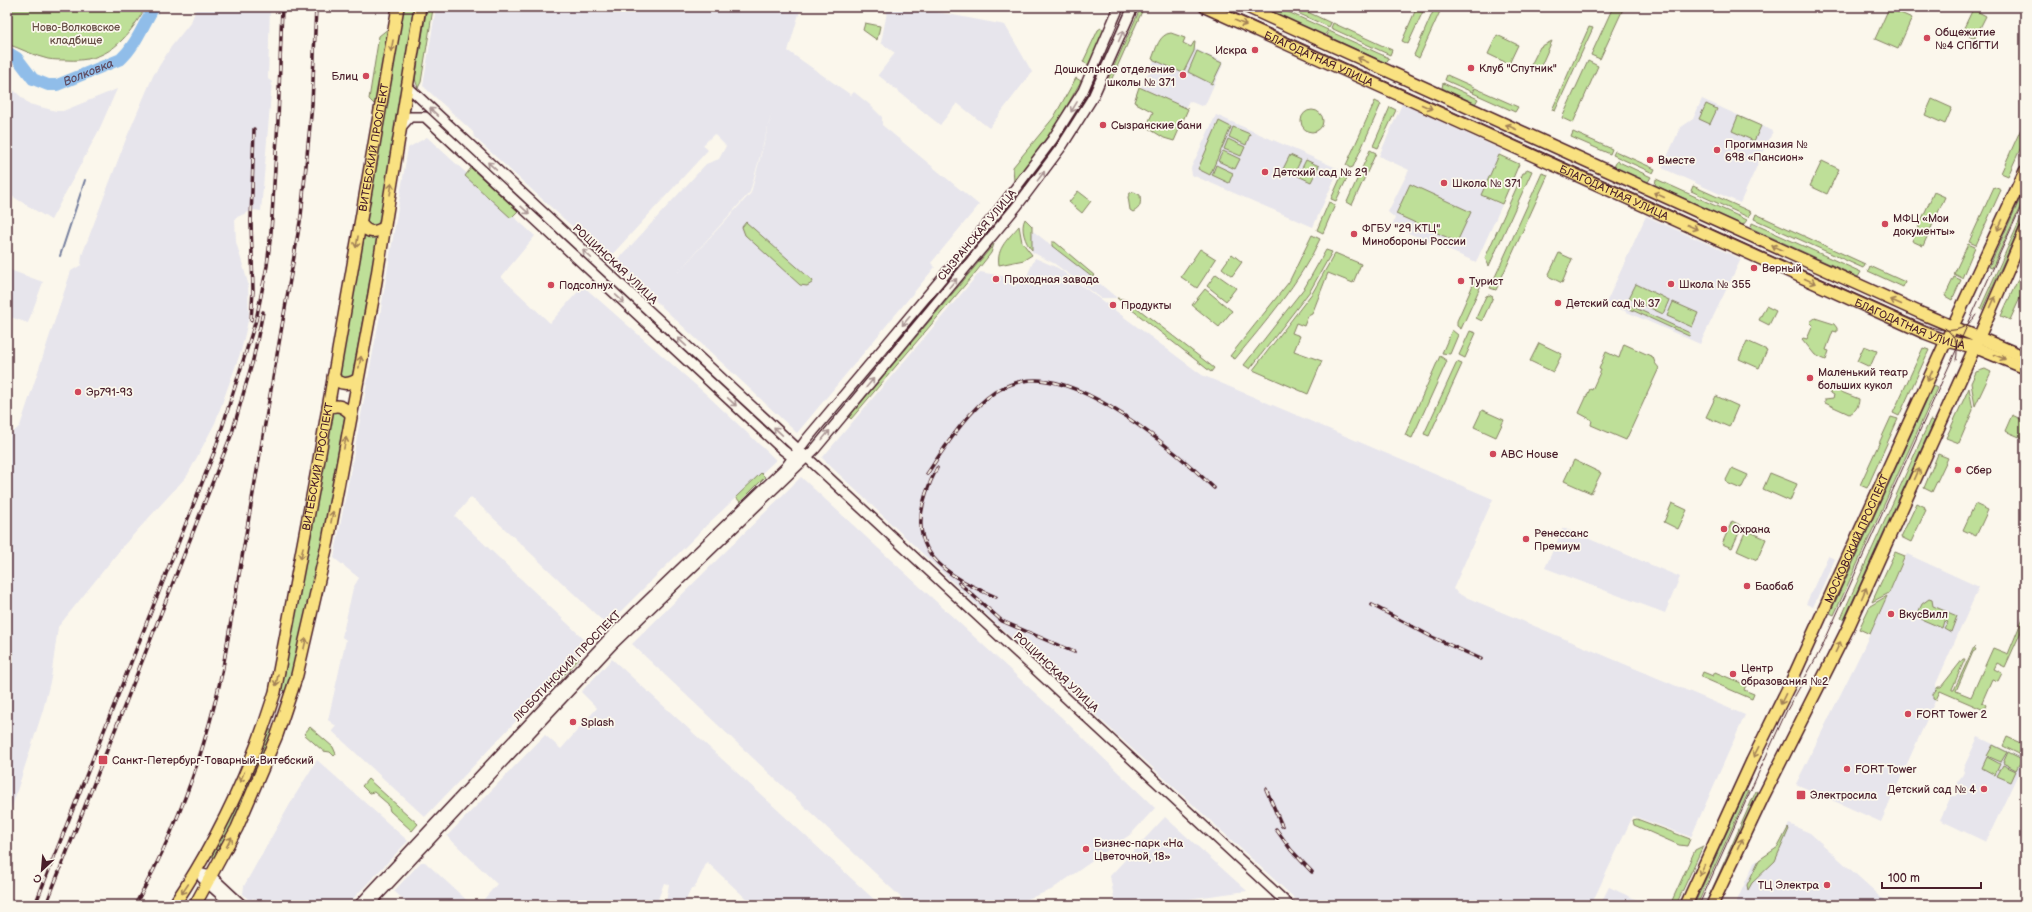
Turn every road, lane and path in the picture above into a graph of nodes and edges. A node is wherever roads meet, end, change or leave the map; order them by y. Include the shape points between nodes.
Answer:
1 (398, 7) edge
2 (420, 7) edge
3 (1119, 7) edge
4 (1133, 7) edge
5 (1205, 7) edge
6 (1247, 7) edge
7 (408, 87) junction
8 (402, 126) junction
9 (1045, 150) junction
10 (1055, 157) junction
11 (2025, 171) edge
12 (1674, 202) junction
13 (1667, 216) junction
14 (361, 224) junction
15 (385, 227) junction
16 (2025, 231) edge
17 (1952, 327) junction
18 (1946, 341) junction
19 (1976, 342) junction
20 (2025, 357) edge
21 (2025, 368) edge
22 (333, 377) junction
23 (357, 380) junction
24 (328, 408) junction
25 (351, 414) junction
26 (795, 453) junction
27 (806, 457) junction
28 (263, 728) junction
29 (277, 735) junction
30 (196, 872) junction
31 (209, 880) junction
32 (174, 905) edge
33 (194, 905) edge
34 (232, 905) edge
35 (242, 905) edge
36 (358, 905) edge
37 (368, 905) edge
38 (1289, 905) edge
39 (1686, 905) edge
40 (1712, 905) edge

1 -> 14 main road, ВИТЕБСКИЙ ПРОСПЕКТ
2 - 7 main road
3 -> 9 street, СЫЗРАНСКАЯ УЛИЦА via 1082,91
10 -> 4 street, СЫЗРАНСКАЯ УЛИЦА via 1093,97
5 -> 13 main road, БЛАГОДАТНАЯ УЛИЦА
12 -> 6 main road, БЛАГОДАТНАЯ УЛИЦА
7 - 8 main road
26 -> 7 street, РОЩИНСКАЯ УЛИЦА
15 -> 8 main road
8 -> 26 street, РОЩИНСКАЯ УЛИЦА via 410,117 425,117
9 - 10 street
9 -> 26 street, СЫЗРАНСКАЯ УЛИЦА via 995,215
27 -> 10 street, СЫЗРАНСКАЯ УЛИЦА via 984,246
11 -> 17 main road, МОСКОВСКИЙ ПРОСПЕКТ
12 - 13 main road
17 -> 12 main road, БЛАГОДАТНАЯ УЛИЦА
13 -> 18 main road, БЛАГОДАТНАЯ УЛИЦА
14 - 15 main road via 368,232
14 -> 22 main road, ВИТЕБСКИЙ ПРОСПЕКТ
23 -> 15 main road
19 -> 16 main road
17 - 18 main road, МОСКОВСКИЙ ПРОСПЕКТ
17 - 19 main road, БЛАГОДАТНАЯ УЛИЦА
18 - 19 main road, БЛАГОДАТНАЯ УЛИЦА
18 -> 39 main road, МОСКОВСКИЙ ПРОСПЕКТ via 1792,680
19 - 20 main road, БЛАГОДАТНАЯ УЛИЦА
19 -> 21 main road, БЛАГОДАТНАЯ УЛИЦА
40 -> 19 main road via 1848,628
22 - 23 main road via 343,384
22 - 24 main road, ВИТЕБСКИЙ ПРОСПЕКТ
23 - 25 main road
24 - 25 main road via 339,405
24 -> 28 main road, ВИТЕБСКИЙ ПРОСПЕКТ via 281,663
29 -> 25 main road via 297,675 314,602
26 - 27 street, РОЩИНСКАЯ УЛИЦА
26 - 36 street, ЛЮБОТИНСКИЙ ПРОСПЕКТ via 784,470 610,637
27 - 37 street, ЛЮБОТИНСКИЙ ПРОСПЕКТ via 622,635
27 - 38 street, РОЩИНСКАЯ УЛИЦА
28 - 29 main road via 272,727
28 -> 30 main road, ВИТЕБСКИЙ ПРОСПЕКТ via 220,826
31 -> 29 main road via 236,828
30 - 31 street
30 -> 32 main road, ВИТЕБСКИЙ ПРОСПЕКТ
31 - 33 main road
31 - 34 street
31 - 35 street

